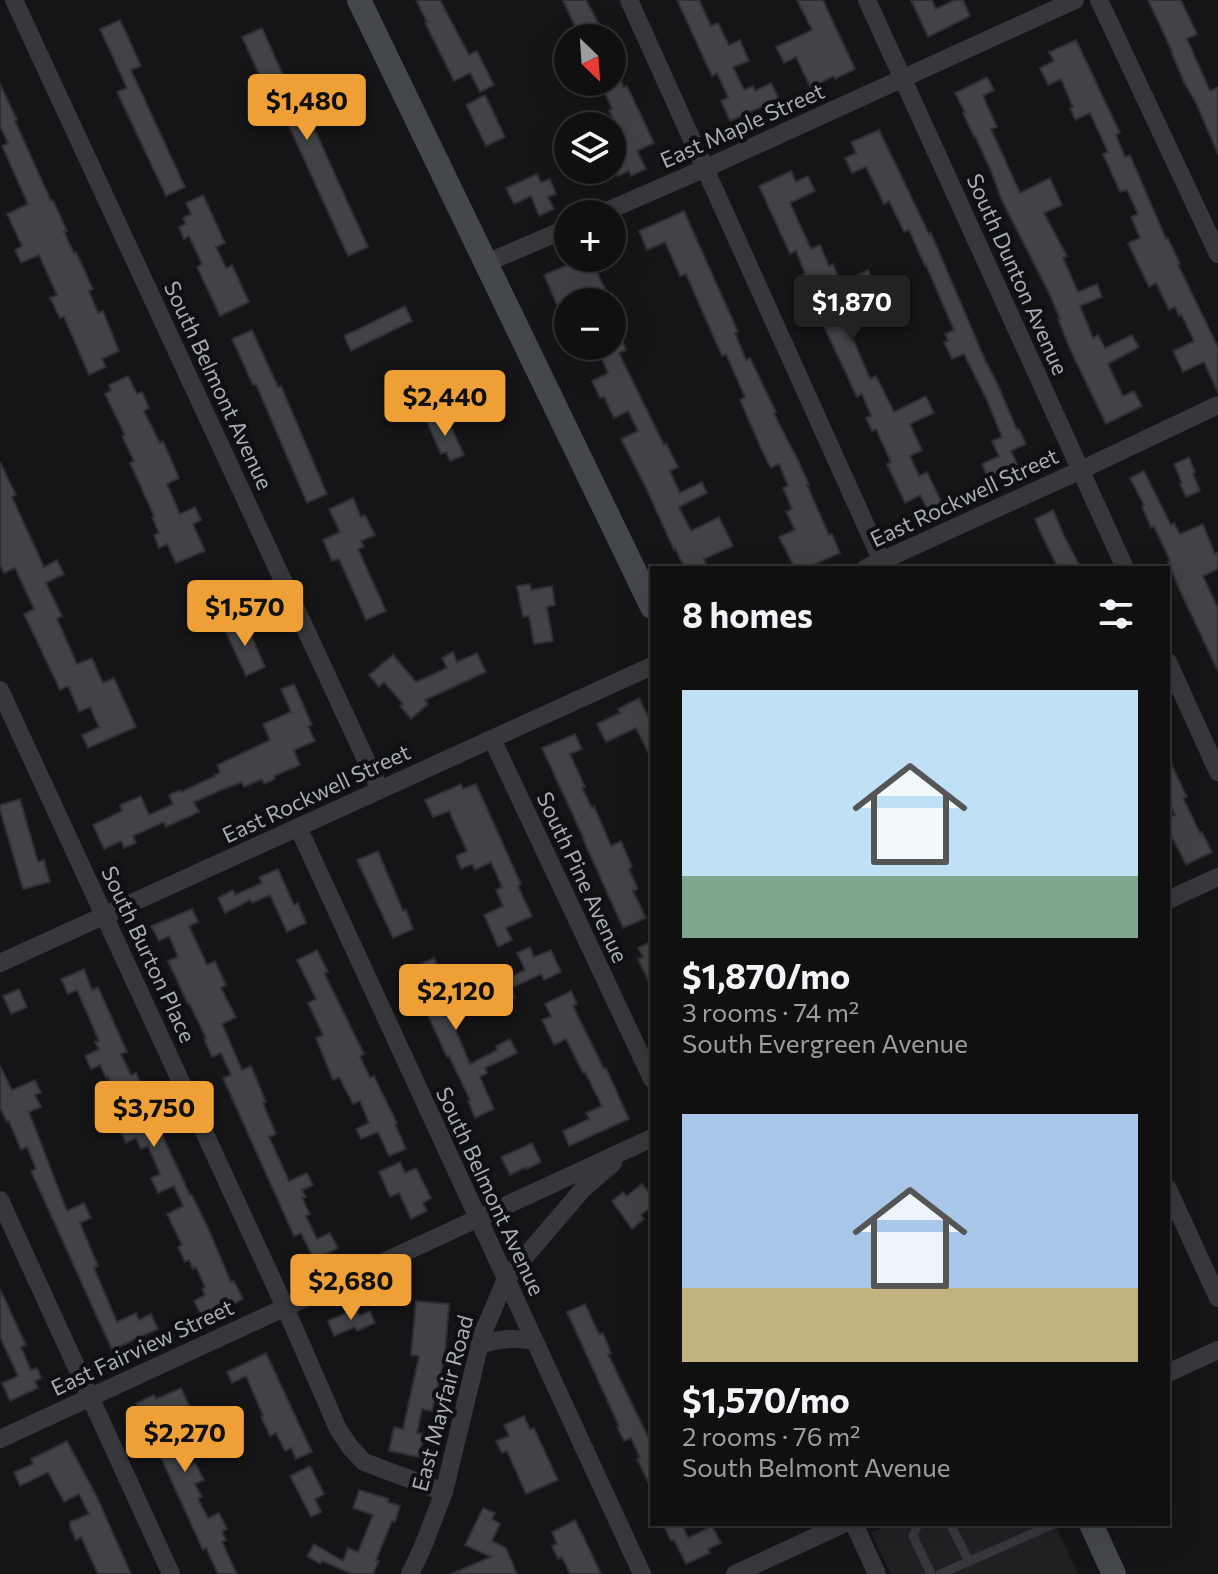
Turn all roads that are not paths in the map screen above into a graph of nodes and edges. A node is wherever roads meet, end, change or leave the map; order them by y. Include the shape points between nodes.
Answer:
1 (14, 0) edge
2 (359, 0) edge
3 (629, 0) edge
4 (867, 0) edge
5 (1075, 0) edge
6 (1099, 0) edge
7 (903, 79) junction
8 (706, 168) junction
9 (626, 203) edge
10 (554, 234) edge
11 (1218, 254) edge
12 (486, 263) junction
13 (1218, 405) edge
14 (1081, 470) junction
15 (878, 566) edge
16 (1124, 566) edge
17 (650, 603) edge
18 (1170, 666) edge
19 (650, 667) edge
20 (0, 690) edge
21 (492, 739) junction
22 (1218, 772) edge
23 (380, 790) junction
24 (298, 827) junction
25 (1218, 877) edge
26 (1170, 899) edge
27 (105, 915) junction
28 (0, 963) edge
29 (650, 1075) edge
30 (650, 1139) edge
31 (630, 1148) junction
32 (1170, 1193) edge
33 (0, 1200) edge
34 (477, 1219) junction
35 (506, 1279) junction
36 (1218, 1298) edge
37 (285, 1307) junction
38 (534, 1341) junction
39 (480, 1345) junction
40 (1218, 1350) edge
41 (1170, 1372) edge
42 (90, 1397) junction
43 (0, 1439) edge
44 (444, 1492) junction
45 (839, 1526) edge
46 (855, 1526) edge
47 (918, 1526) edge
48 (951, 1526) edge
49 (1049, 1526) edge
50 (1092, 1526) edge
51 (969, 1561) junction
52 (171, 1574) edge
53 (410, 1574) edge
54 (642, 1574) edge
55 (735, 1574) edge
56 (877, 1574) edge
57 (931, 1574) edge
58 (940, 1574) edge
59 (1114, 1574) edge

1 - 23 street, South Belmont Avenue
2 - 12 main road
3 - 8 street
4 - 7 street, South Dunton Avenue
5 - 7 street, East Maple Street
6 - 11 street
7 - 8 street, East Maple Street
7 - 14 street, South Dunton Avenue
8 - 9 street, East Maple Street
8 - 15 street
10 - 12 street
12 - 17 main road
13 - 14 street, East Rockwell Street
14 - 15 street, East Rockwell Street
14 - 16 street, South Dunton Avenue
18 - 22 street
19 - 21 street, East Rockwell Street
20 - 27 street, South Burton Place
21 - 23 street, East Rockwell Street
21 - 29 street, South Pine Avenue
23 - 24 street, East Rockwell Street
24 - 27 street, East Rockwell Street
24 - 34 street, South Belmont Avenue
25 - 26 street
27 - 28 street, East Rockwell Street
27 - 37 street, South Burton Place
30 - 31 street, East Fairview Street
31 - 34 street, East Fairview Street
31 - 35 street, East Mayfair Road via 583,1189
32 - 36 street
33 - 42 street
34 - 35 street, South Belmont Avenue
34 - 37 street, East Fairview Street
35 - 38 street, South Belmont Avenue
35 - 39 street, East Mayfair Road
37 - 42 street, East Fairview Street
37 - 44 street, South Burton Place via 350,1447 364,1462
38 - 39 street via 504,1338
38 - 54 street, South Belmont Avenue
39 - 44 street, East Mayfair Road
40 - 41 street
42 - 43 street, East Fairview Street
42 - 52 street
44 - 53 street, East Mayfair Road
45 - 55 street
46 - 56 street
47 - 57 lane via 913,1536
48 - 51 lane
49 - 51 lane
50 - 59 main road
51 - 58 lane

